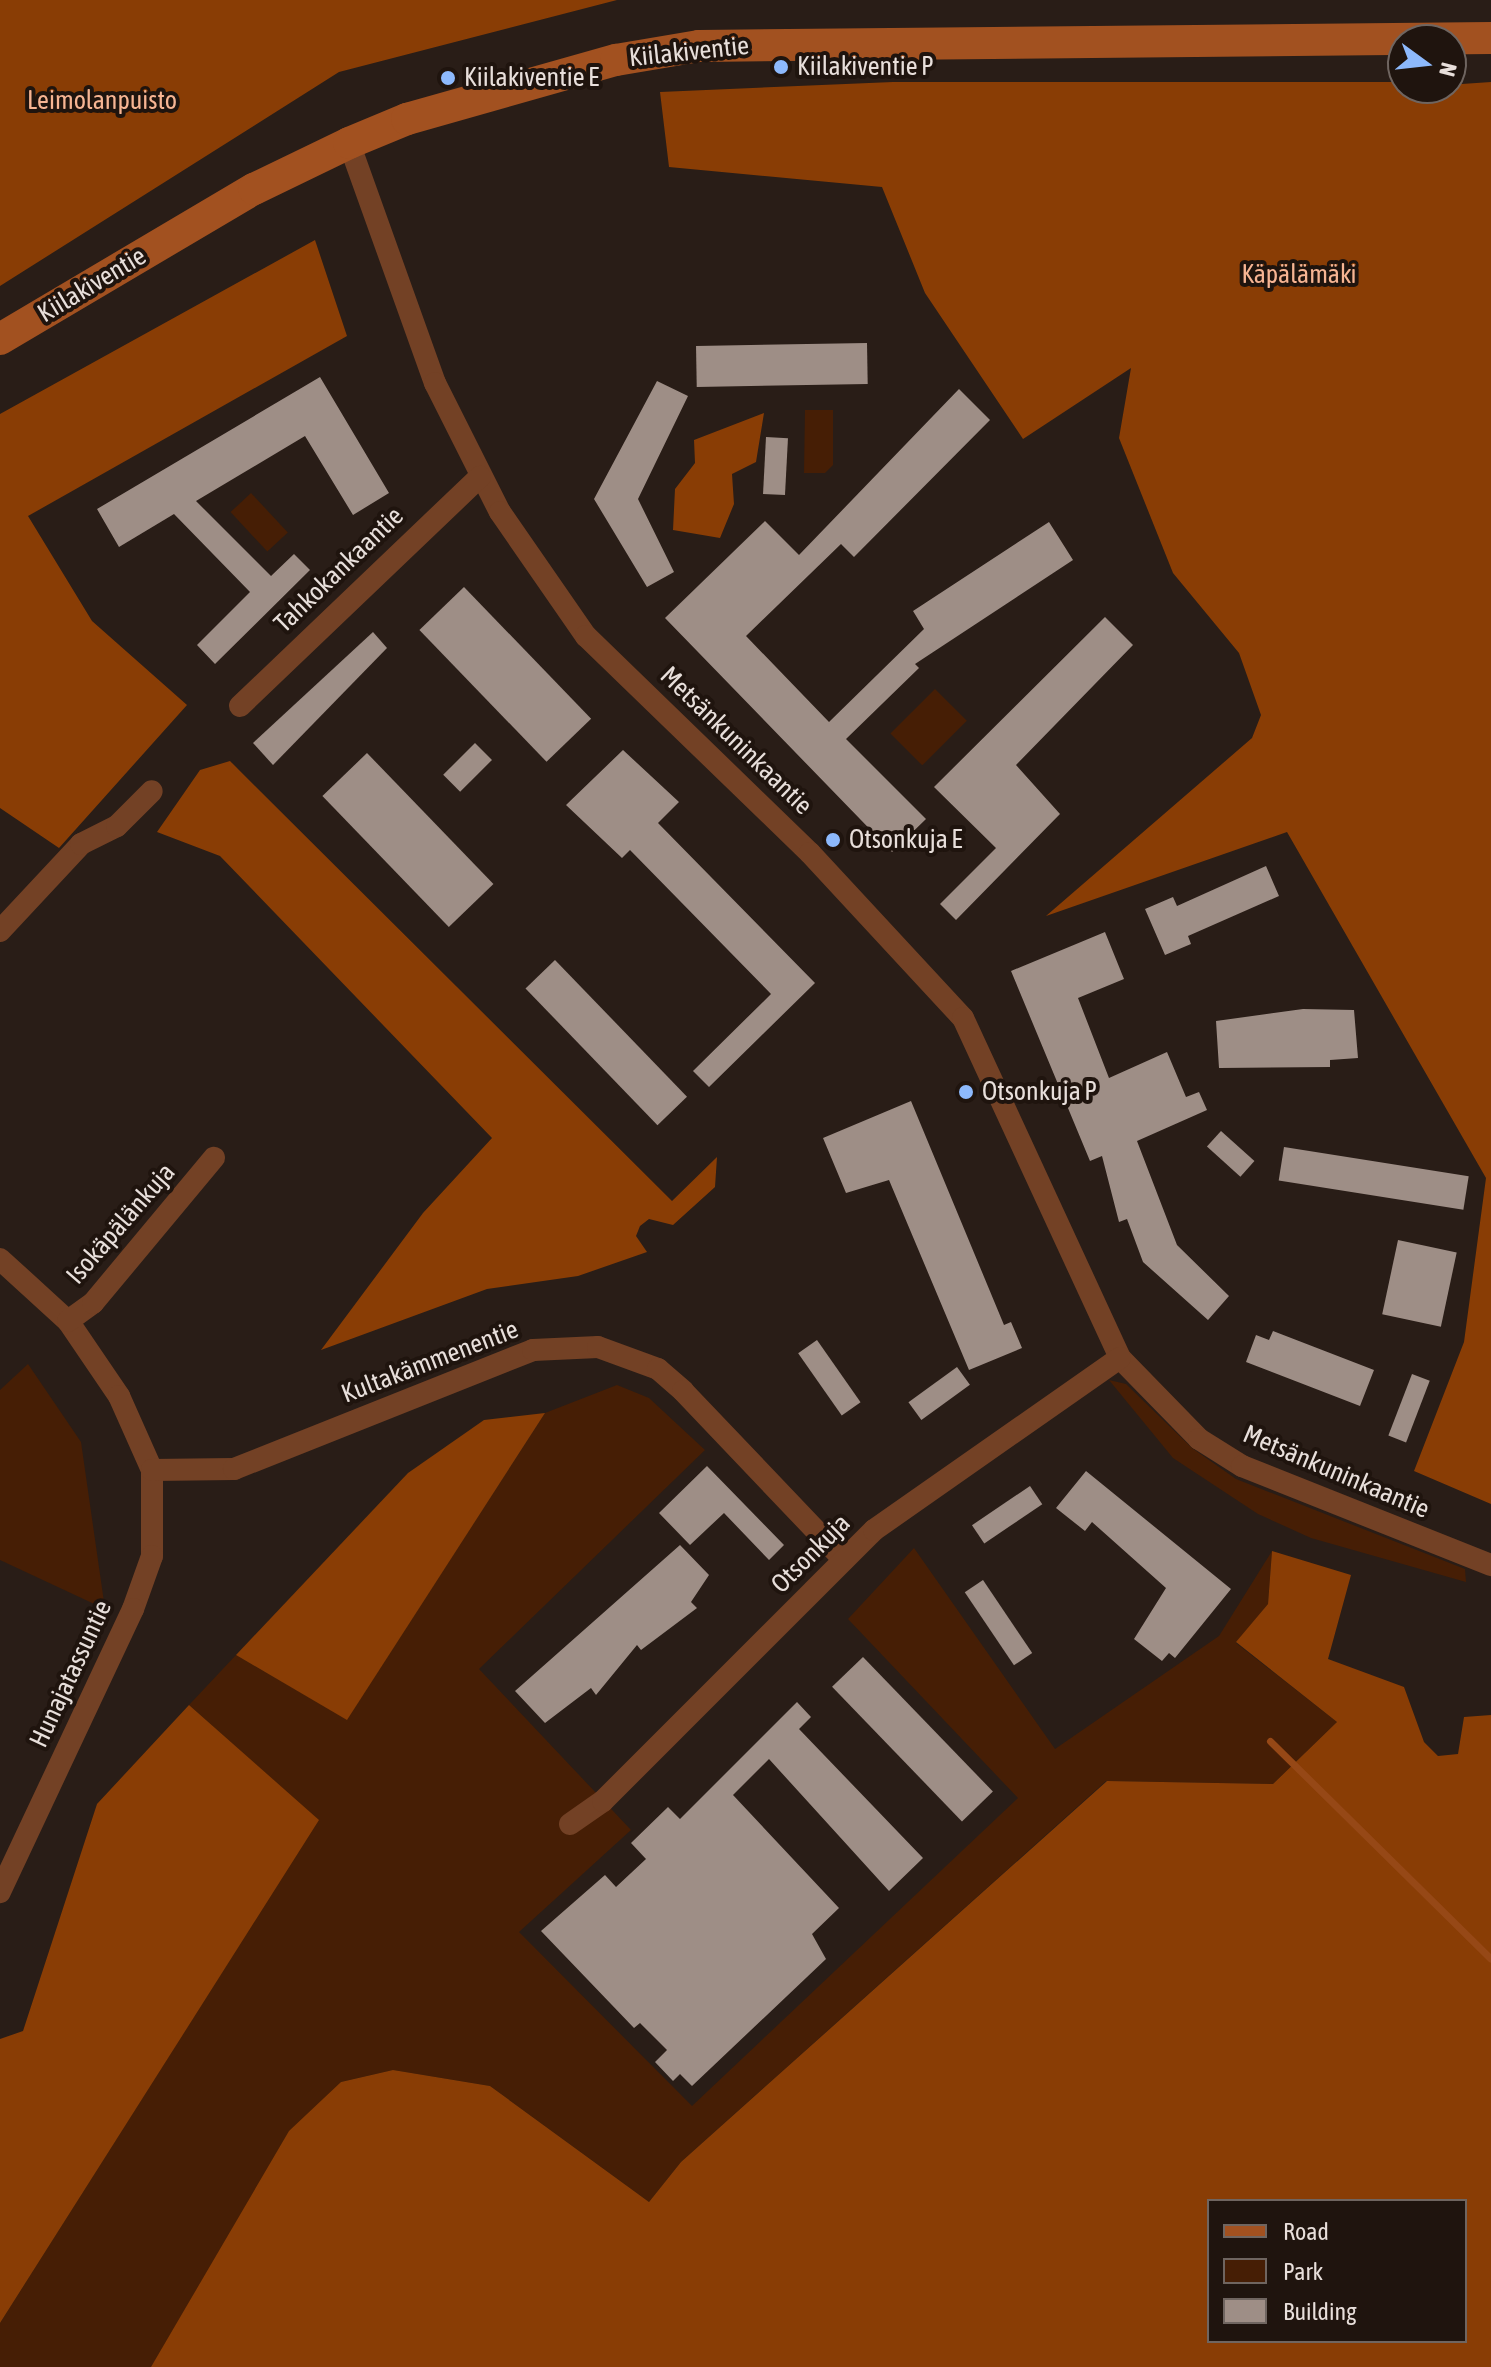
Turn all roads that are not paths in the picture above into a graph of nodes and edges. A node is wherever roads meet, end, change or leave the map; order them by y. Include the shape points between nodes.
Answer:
1 (1491, 38) edge
2 (349, 143) junction
3 (0, 339) edge
4 (480, 477) junction
5 (240, 706) dead end
6 (152, 791) dead end
7 (0, 931) edge
8 (214, 1158) dead end
9 (0, 1259) edge
10 (68, 1321) junction
11 (1120, 1358) junction
12 (152, 1470) junction
13 (844, 1560) junction
14 (1491, 1565) edge
15 (570, 1824) dead end
16 (0, 1892) edge

1 - 2 street, Kiilakiventie via 699,46 616,60 407,119
2 - 3 street, Kiilakiventie via 254,189
2 - 4 street, Metsänkuninkaantie via 435,383
4 - 5 street, Tahkokankaantie
4 - 11 street, Metsänkuninkaantie via 586,636 810,853 963,1018
6 - 7 street via 117,826 81,844
8 - 10 street, Isokäpälänkuja via 93,1303
9 - 10 street
10 - 12 street via 119,1396
11 - 13 street, Otsonkuja via 918,1494
11 - 14 street, Metsänkuninkaantie via 1199,1439 1242,1466
12 - 13 street, Kultakämmenentie via 234,1469 533,1350 598,1347 658,1369
12 - 16 street, Hunajatassuntie via 152,1556 133,1609
13 - 15 street, Otsonkuja via 603,1801

